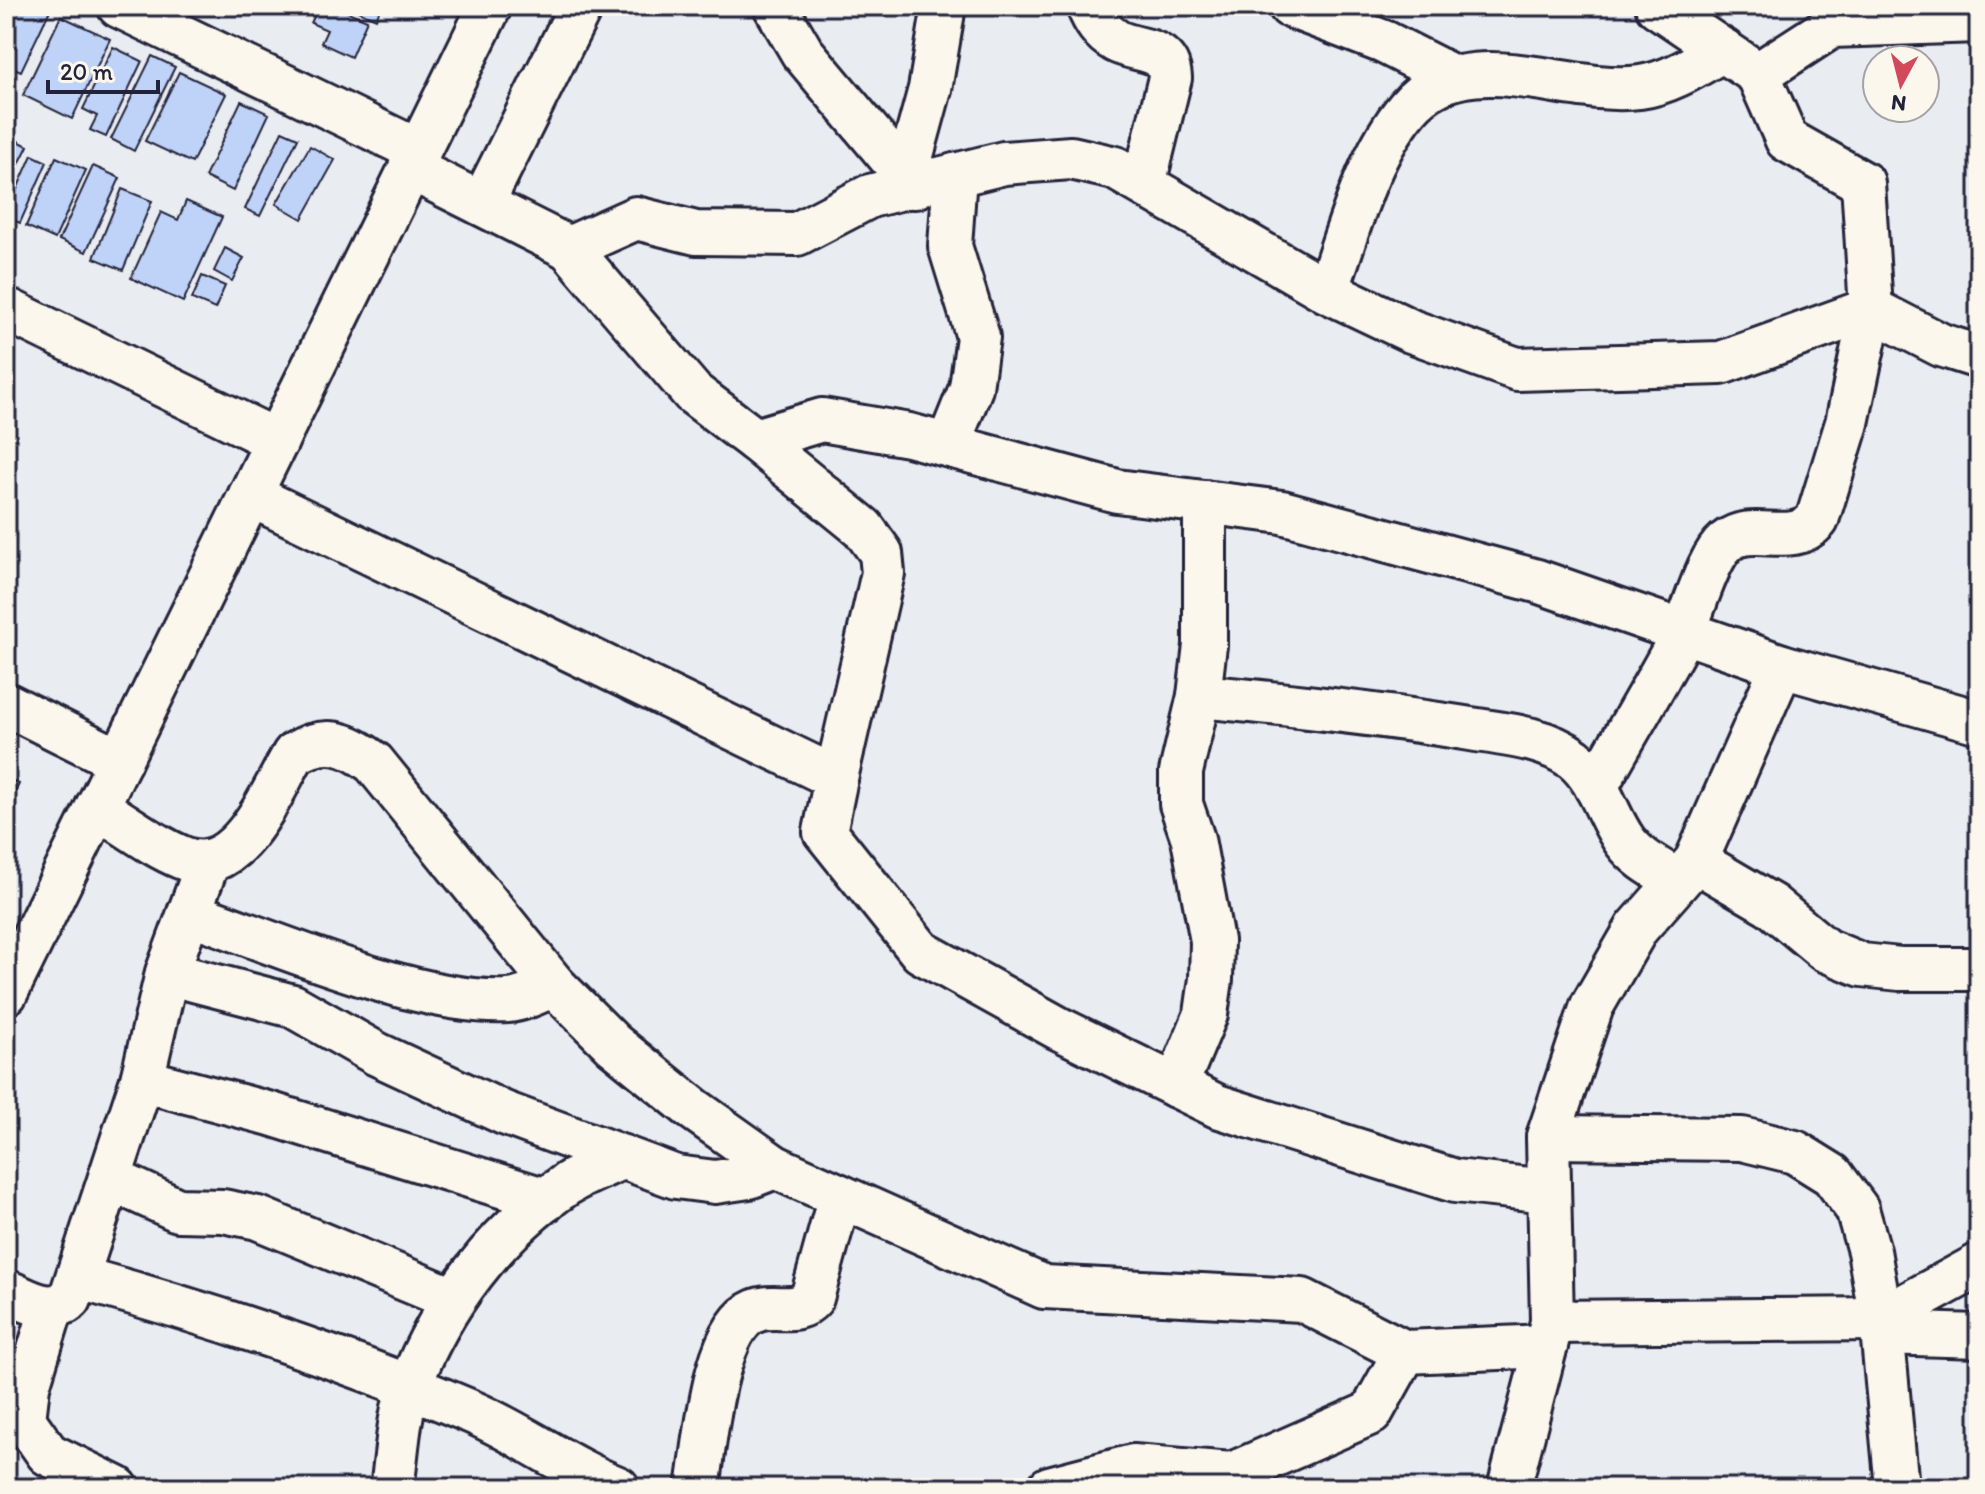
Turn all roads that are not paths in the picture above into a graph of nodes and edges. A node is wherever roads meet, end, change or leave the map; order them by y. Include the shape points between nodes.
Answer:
1 (119, 6) edge
2 (490, 6) edge
3 (581, 6) edge
4 (775, 6) edge
5 (944, 6) edge
6 (1088, 6) edge
7 (1290, 6) edge
8 (1657, 6) edge
9 (1979, 21) edge
10 (1723, 50) junction
11 (1758, 74) junction
12 (1453, 77) junction
13 (415, 160) junction
14 (955, 175) junction
15 (911, 182) junction
16 (1144, 184) junction
17 (482, 204) junction
18 (569, 248) junction
19 (1327, 291) junction
20 (6, 309) edge
21 (1871, 309) junction
22 (1979, 357) edge
23 (755, 440) junction
24 (277, 441) junction
25 (948, 445) junction
26 (250, 495) junction
27 (1205, 502) junction
28 (1683, 634) junction
29 (1782, 666) junction
30 (1199, 696) junction
31 (6, 704) edge
32 (1979, 722) edge
33 (120, 761) junction
34 (836, 778) junction
35 (1596, 787) junction
36 (97, 807) junction
37 (208, 862) junction
38 (1687, 871) junction
39 (189, 913) junction
40 (1979, 969) edge
41 (167, 973) junction
42 (554, 985) junction
43 (6, 993) edge
44 (142, 1080) junction
45 (1176, 1086) junction
46 (1548, 1137) junction
47 (623, 1157) junction
48 (775, 1167) junction
49 (111, 1179) junction
50 (1548, 1191) junction
51 (840, 1196) junction
52 (546, 1200) junction
53 (1979, 1265) edge
54 (6, 1291) edge
55 (66, 1293) junction
56 (453, 1299) junction
57 (1881, 1326) junction
58 (1549, 1334) junction
59 (1979, 1336) edge
60 (1405, 1352) junction
61 (409, 1387) junction
62 (602, 1486) edge
63 (117, 1488) edge
64 (392, 1488) edge
65 (698, 1488) edge
66 (1049, 1488) edge
67 (1509, 1488) edge
68 (1897, 1488) edge

1 - 13 street
2 - 13 street
3 - 17 street
4 - 15 street via 802,52
5 - 15 street
6 - 16 street via 1095,24 1117,42 1161,56 1169,66
7 - 12 street via 1384,42
8 - 10 street
9 - 11 street via 1832,26
10 - 11 street
10 - 12 street via 1675,77 1642,86 1617,88 1482,73
11 - 21 street via 1787,140 1863,183
12 - 19 street via 1428,88 1407,109 1381,151
13 - 17 street
13 - 24 street
14 - 15 street
14 - 16 street via 1004,163 1071,158 1115,168
14 - 25 street via 950,246 978,337 971,388
15 - 18 street via 870,196 797,234 696,233 636,218
16 - 19 street
17 - 18 street
18 - 23 street via 693,393
19 - 21 street via 1411,331 1517,369 1721,363
20 - 24 street
21 - 22 street via 1941,345
21 - 28 street via 1847,423 1817,520 1796,535 1728,540
23 - 25 street via 822,420
23 - 34 street via 863,528 881,553 883,573
24 - 26 street
25 - 27 street via 1117,491
26 - 33 street
26 - 34 street
27 - 28 street via 1282,512 1522,577
27 - 30 street via 1205,645
28 - 29 street
28 - 35 street
29 - 32 street
29 - 38 street
30 - 35 street via 1353,710 1518,737 1576,760
30 - 45 street via 1185,743 1181,804 1205,897 1211,979 1206,1014
31 - 33 street
33 - 36 street
34 - 45 street via 825,832 921,952
35 - 38 street via 1624,840 1640,858
36 - 37 street via 184,859
36 - 43 street
37 - 39 street
37 - 42 street via 239,845 294,754 328,741 353,747 374,763
38 - 40 street via 1771,905 1825,950 1862,965
38 - 46 street via 1637,928 1592,1006
39 - 41 street
39 - 42 street via 405,987 511,1001
41 - 44 street
41 - 47 street via 293,1006 377,1054 490,1107
42 - 48 street via 647,1071
44 - 49 street
44 - 52 street via 271,1114
45 - 50 street via 1217,1106 1455,1181
46 - 50 street
46 - 57 street via 1742,1139 1795,1152 1832,1175 1857,1209
47 - 48 street via 676,1177 715,1182
47 - 52 street via 570,1182
48 - 51 street
49 - 55 street
49 - 56 street via 178,1210 258,1218
50 - 58 street
51 - 60 street via 1044,1287 1302,1300
51 - 65 street via 812,1298 798,1308 754,1312 733,1331 718,1376
52 - 56 street via 487,1255
53 - 57 street
54 - 55 street via 38,1305
55 - 61 street via 188,1308
55 - 63 street via 28,1386 24,1420 48,1454
56 - 61 street
57 - 58 street
57 - 59 street
57 - 68 street
58 - 60 street
58 - 67 street
60 - 66 street via 1371,1413 1232,1474 1133,1466
61 - 62 street via 475,1414
61 - 64 street

